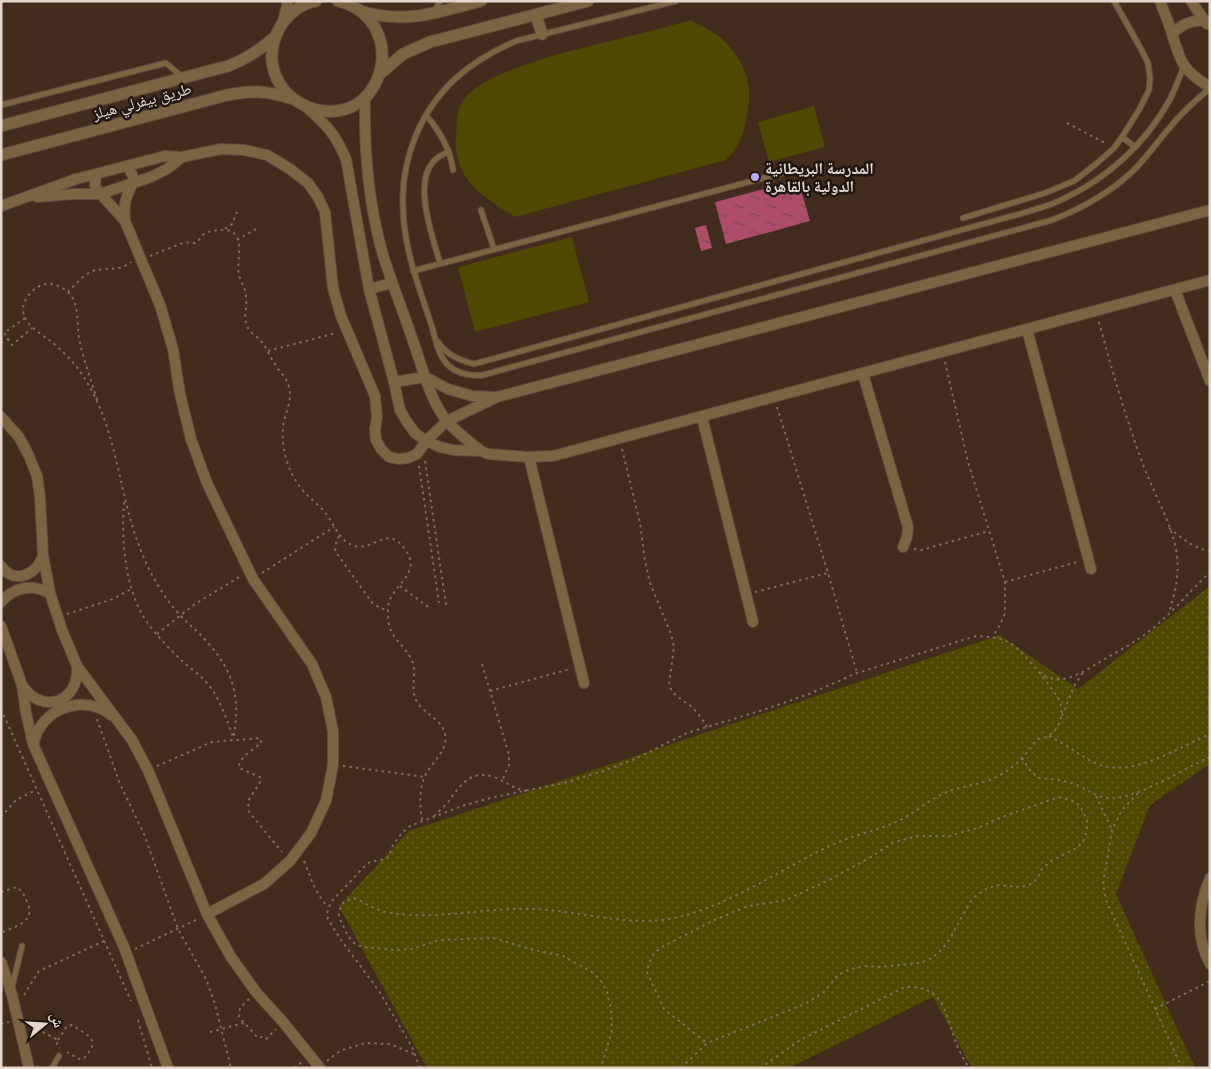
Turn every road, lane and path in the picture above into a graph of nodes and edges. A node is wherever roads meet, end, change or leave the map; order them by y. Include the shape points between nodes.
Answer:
1 (288, 1) edge
2 (316, 1) edge
3 (440, 1) edge
4 (481, 1) edge
5 (588, 1) edge
6 (676, 1) edge
7 (1114, 1) edge
8 (1160, 1) edge
9 (1191, 1) edge
10 (343, 2) edge
11 (363, 12) junction
12 (433, 13) junction
13 (536, 15) junction
14 (283, 22) junction
15 (1207, 24) edge
16 (542, 34) junction
17 (1172, 34) junction
18 (275, 37) junction
19 (1184, 66) junction
20 (381, 73) junction
21 (183, 78) junction
22 (1210, 87) edge
23 (365, 97) junction
24 (292, 98) junction
25 (1, 105) edge
26 (306, 107) junction
27 (426, 115) junction
28 (1067, 123) dead end
29 (1, 126) edge
30 (1122, 137) junction
31 (1135, 147) junction
32 (1114, 148) junction
33 (449, 152) junction
34 (1, 155) edge
35 (182, 157) junction
36 (127, 166) junction
37 (453, 170) dead end
38 (794, 170) dead end
39 (96, 174) junction
40 (134, 184) junction
41 (100, 194) junction
42 (22, 199) junction
43 (1, 206) edge
44 (480, 210) dead end
45 (1210, 210) edge
46 (237, 212) dead end
47 (963, 218) dead end
48 (125, 220) junction
49 (225, 229) junction
50 (256, 229) dead end
51 (237, 240) junction
52 (494, 249) junction
53 (140, 256) junction
54 (440, 263) junction
55 (413, 271) junction
56 (1210, 280) edge
57 (392, 283) junction
58 (369, 289) junction
59 (1175, 290) junction
60 (68, 292) junction
61 (1096, 311) junction
62 (25, 318) junction
63 (32, 328) junction
64 (347, 330) junction
65 (1027, 330) junction
66 (8, 339) junction
67 (436, 340) junction
68 (1, 343) edge
69 (268, 351) junction
70 (943, 352) junction
71 (458, 359) junction
72 (474, 364) junction
73 (454, 370) junction
74 (863, 374) junction
75 (474, 376) junction
76 (426, 377) junction
77 (1210, 381) edge
78 (394, 382) junction
79 (497, 397) junction
80 (774, 398) junction
81 (97, 400) junction
82 (1, 417) edge
83 (702, 417) junction
84 (447, 421) junction
85 (620, 440) junction
86 (422, 447) junction
87 (481, 451) junction
88 (529, 457) junction
89 (124, 500) junction
90 (334, 527) junction
91 (1169, 528) junction
92 (989, 531) junction
93 (339, 536) junction
94 (904, 545) joint
95 (1210, 551) edge
96 (43, 555) junction
97 (1090, 564) joint
98 (1, 566) edge
99 (1210, 572) edge
100 (828, 573) junction
101 (251, 575) junction
102 (22, 576) junction
103 (1005, 582) junction
104 (400, 586) junction
105 (23, 588) junction
106 (133, 588) junction
107 (50, 593) junction
108 (746, 594) junction
109 (1, 602) edge
110 (439, 603) dead end
111 (446, 605) dead end
112 (388, 609) junction
113 (431, 609) dead end
114 (1169, 612) junction
115 (180, 615) junction
116 (58, 617) junction
117 (753, 622) dead end
118 (1, 626) edge
119 (157, 634) junction
120 (993, 637) junction
121 (482, 664) dead end
122 (77, 666) junction
123 (580, 667) junction
124 (1035, 670) junction
125 (1084, 671) junction
126 (856, 673) junction
127 (584, 683) dead end
128 (22, 684) junction
129 (490, 691) junction
130 (60, 705) junction
131 (92, 706) junction
132 (1, 709) edge
133 (1061, 718) junction
134 (117, 720) junction
135 (707, 727) junction
136 (1210, 734) edge
137 (1049, 736) junction
138 (234, 740) junction
139 (33, 744) junction
140 (1210, 757) edge
141 (1022, 758) junction
142 (333, 765) junction
143 (148, 770) junction
144 (425, 777) junction
145 (502, 781) junction
146 (36, 790) dead end
147 (528, 791) junction
148 (1138, 793) junction
149 (1096, 796) junction
150 (1, 817) edge
151 (432, 817) junction
152 (422, 821) junction
153 (1112, 830) junction
154 (299, 850) junction
155 (290, 861) junction
156 (1210, 878) edge
157 (1, 892) edge
158 (328, 907) junction
159 (207, 914) junction
160 (178, 928) junction
161 (1, 933) edge
162 (104, 941) junction
163 (22, 946) dead end
164 (126, 954) junction
165 (1, 962) edge
166 (1210, 964) edge
167 (1210, 981) edge
168 (256, 992) junction
169 (12, 995) junction
170 (133, 1007) dead end
171 (15, 1008) junction
172 (1155, 1010) junction
173 (137, 1016) dead end
174 (18, 1020) junction
175 (283, 1022) junction
176 (244, 1023) junction
177 (221, 1029) junction
178 (210, 1032) dead end
179 (58, 1040) junction
180 (707, 1043) junction
181 (414, 1054) junction
182 (59, 1056) dead end
183 (29, 1068) edge
184 (52, 1068) edge
185 (152, 1068) edge
186 (168, 1068) edge
187 (231, 1068) edge
188 (320, 1068) edge
189 (420, 1068) edge
190 (601, 1068) edge
191 (680, 1068) edge
192 (760, 1068) edge
193 (969, 1068) edge
194 (1182, 1068) edge

1 - 14 street
2 - 14 street via 296,9
3 - 12 lane
4 - 12 street
5 - 13 street
6 - 16 lane
7 - 30 lane via 1148,63 1150,77 1149,90
8 - 17 street
9 - 15 street
10 - 11 street
11 - 12 street via 399,18
11 - 20 street via 381,40
13 - 16 street
13 - 20 street via 416,47
14 - 18 street
15 - 17 street via 1187,23
16 - 27 lane via 516,41 474,63 440,95
17 - 19 street
18 - 21 street, طريق بيفرلي هيلز via 246,60
18 - 24 street via 272,53 274,70 281,86
19 - 22 street
19 - 31 lane via 1170,100
20 - 23 street
21 - 25 lane via 166,63
21 - 29 street, طريق بيفرلي هيلز
22 - 75 lane via 1117,186 1075,211 1052,220
23 - 26 street via 337,111
23 - 57 street via 367,173 381,247
24 - 26 street
24 - 34 street, طريق بيفرلي هيلز via 256,91 227,95
26 - 58 street via 330,129 346,159
27 - 33 lane
27 - 55 lane via 408,158 402,205
28 - 32 path
30 - 31 lane
30 - 32 lane
31 - 72 lane via 1095,182 1062,200 1027,212
32 - 47 lane via 1074,181
33 - 37 lane
33 - 54 lane via 430,165 424,189 428,223
35 - 36 street via 165,156
35 - 40 street
35 - 64 street via 221,150 244,150 267,155 308,183 325,212 333,288
36 - 39 street
36 - 40 street
38 - 52 lane
39 - 41 street via 95,185
39 - 42 street
40 - 41 street
40 - 48 street via 126,202
41 - 42 street
41 - 48 street
42 - 43 street
44 - 52 lane
45 - 79 street
46 - 49 path via 232,224
48 - 53 street
49 - 51 path
49 - 53 path via 204,234 194,243 185,242
50 - 51 path
51 - 69 path via 238,270 246,296 245,321
52 - 54 lane
53 - 60 path via 117,270 90,272
53 - 101 street via 173,349 191,439 207,483
54 - 55 lane
55 - 67 lane
56 - 59 street
57 - 58 street
57 - 76 street
58 - 78 street
59 - 61 street
59 - 77 street
60 - 62 path via 50,284 37,287 24,303
60 - 81 path via 76,305 79,337
61 - 65 street
61 - 91 path via 1126,419
62 - 63 path
62 - 66 path via 4,333
63 - 66 path via 12,344
63 - 81 path via 68,358 85,378
64 - 69 path
64 - 86 street via 375,396 376,440 381,449 389,457 398,459 408,458
65 - 70 street
65 - 97 street
66 - 68 path
67 - 71 lane via 445,352
67 - 73 lane via 442,357
69 - 90 path via 289,385 283,443 287,462 295,480 324,510
70 - 74 street
70 - 92 path via 968,462
71 - 72 lane
71 - 73 lane
72 - 75 lane
73 - 75 lane
74 - 80 street
74 - 94 street via 908,527
76 - 78 street
76 - 79 street via 448,389 472,396
76 - 84 street
78 - 86 street via 400,410
79 - 84 street
80 - 83 street
80 - 100 path
81 - 89 path via 116,453
82 - 96 street via 19,437 37,476
83 - 85 street
83 - 108 street
84 - 86 street
84 - 87 street
85 - 88 street via 553,456
85 - 135 path via 650,583 674,647 669,685
86 - 87 street
86 - 110 path
86 - 111 path
87 - 88 street
88 - 123 street
89 - 106 path via 123,550
89 - 115 path via 144,559
90 - 93 path
90 - 101 path
91 - 95 path via 1200,549
91 - 114 path via 1178,570 1176,592
92 - 94 path via 921,550
92 - 103 path
93 - 104 path via 359,547 382,539 402,544 408,553 410,570
93 - 112 path via 335,551 374,604
96 - 102 street via 40,566
96 - 107 street
97 - 103 path
98 - 102 street via 12,575
99 - 114 path
100 - 108 path
100 - 126 path
101 - 115 path
101 - 142 street via 312,664 326,696 333,731
102 - 105 street
103 - 120 path via 1005,613
104 - 112 path via 391,596
104 - 113 path
105 - 107 street via 33,587
105 - 109 street via 12,592
106 - 116 path via 113,599
106 - 119 path via 138,606
107 - 116 street
108 - 117 street
112 - 144 path via 392,635 406,652 416,673 413,682 416,701 432,714 444,732 444,747
114 - 125 path via 1144,635
115 - 119 path
115 - 138 path via 207,642 230,676 237,718
116 - 122 street
118 - 128 street
119 - 138 path via 207,682 225,712
120 - 124 path via 1024,654
120 - 126 path via 976,636
121 - 129 path
122 - 130 street via 75,687
122 - 134 street
123 - 127 street
123 - 129 path
124 - 125 path via 1053,680 1070,678
124 - 133 path via 1058,699
125 - 133 path via 1066,702
126 - 135 path via 809,694
128 - 130 street via 37,700
128 - 139 street
129 - 145 path via 509,755 509,765
130 - 131 street
130 - 139 street via 43,723
131 - 134 street
131 - 160 path
132 - 162 path
133 - 137 path
134 - 143 street
135 - 147 path via 687,732 602,772
136 - 137 path via 1144,763 1120,768 1089,761
137 - 141 path via 1038,739
138 - 143 path via 212,742
138 - 155 path via 258,737 262,740 239,764 239,768 261,779 250,796 248,806 252,816
139 - 164 street
140 - 148 path
141 - 149 path via 1038,778 1058,779
141 - 190 path via 1001,775 947,792 901,820 835,843 735,896 674,918 643,922 529,909 411,915 383,912 354,898 341,906 339,917 348,936 362,946 396,950 412,949 439,940 493,938 563,956 592,972 607,992 611,1009 612,1030
142 - 144 path
142 - 154 street via 326,801
143 - 159 street
144 - 152 path via 420,799
145 - 147 path
145 - 151 path via 487,776 470,778
146 - 150 path via 16,800
147 - 151 path via 494,797
148 - 149 path via 1124,798
148 - 153 path via 1122,810
149 - 153 path
151 - 152 path
152 - 158 path via 401,834 389,856 364,867
153 - 172 path via 1103,884 1106,900
154 - 155 street
154 - 158 path via 314,888
155 - 159 street via 264,884
156 - 166 street via 1199,915 1200,935
157 - 161 path via 17,887 30,909 30,916
158 - 181 path via 328,919 379,992
159 - 160 path
159 - 168 street via 231,957
160 - 164 path
160 - 177 path via 206,979
162 - 170 path
162 - 171 path via 39,971
163 - 169 lane
164 - 186 street
165 - 169 street
167 - 172 path
168 - 175 street
168 - 176 path via 240,1008 239,1017
169 - 171 street
171 - 174 street
172 - 194 path
173 - 185 path
174 - 179 path
174 - 183 street
175 - 176 path via 266,1039 258,1038
175 - 188 street
176 - 177 path
177 - 178 path
177 - 187 path
179 - 179 path via 60,1048 79,1059 83,1059 94,1041 72,1025 67,1026
180 - 180 path via 805,1004 824,992 838,975 851,969 920,963 932,958 946,944 978,894 999,885 1026,886 1052,861 1077,848 1088,830 1084,812 1073,801 1059,798 949,836 917,836 892,843 838,875 786,900 748,906 660,948 653,955 647,972 664,1009
180 - 191 path
181 - 188 path via 390,1044 365,1043 340,1051
181 - 189 path
182 - 184 lane
192 - 193 path via 802,1039 904,987 928,990 938,997

